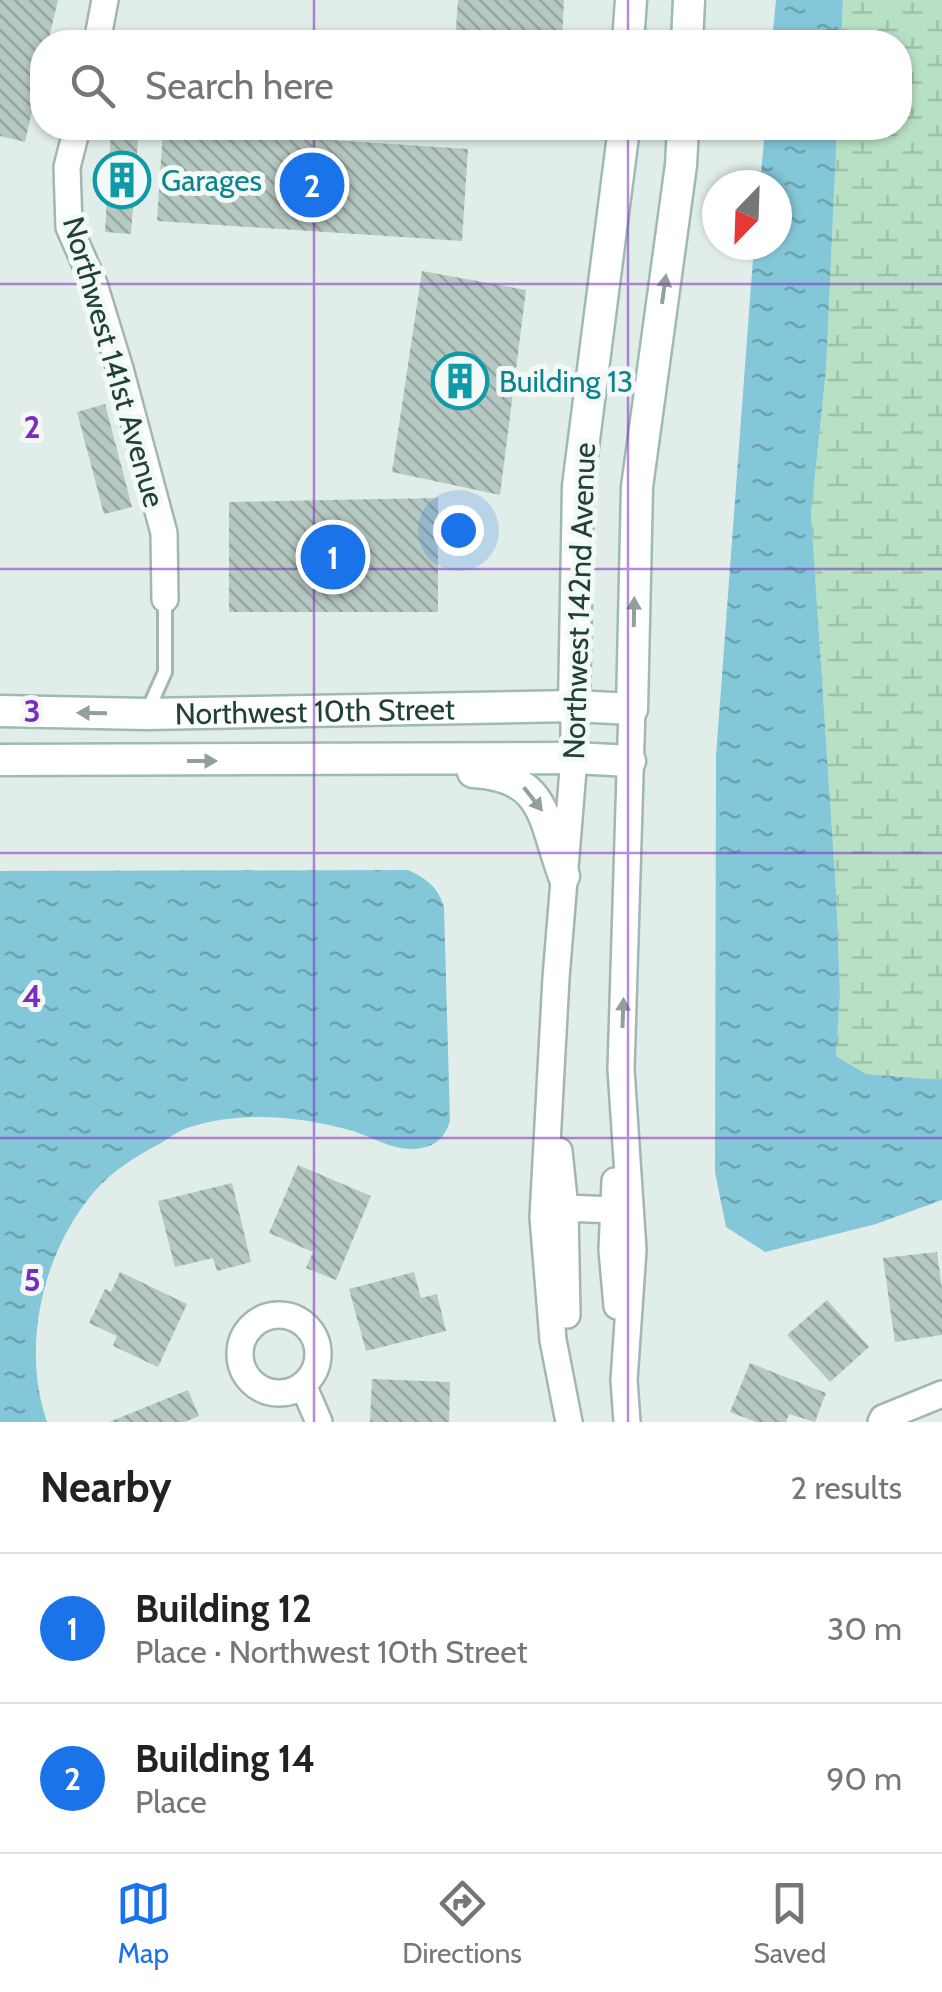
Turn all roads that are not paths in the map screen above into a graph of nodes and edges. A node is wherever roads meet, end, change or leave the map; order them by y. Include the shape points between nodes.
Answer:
1 (105, 0) edge
2 (631, 0) edge
3 (688, 0) edge
4 (100, 30) edge
5 (629, 30) edge
6 (687, 30) edge
7 (74, 140) edge
8 (622, 140) edge
9 (682, 140) edge
10 (165, 598) joint
11 (574, 706) junction
12 (632, 709) junction
13 (0, 711) edge
14 (146, 714) junction
15 (574, 758) junction
16 (412, 759) junction
17 (0, 760) edge
18 (630, 761) junction
19 (564, 876) junction
20 (621, 1069) junction
21 (550, 1076) junction
22 (566, 1208) junction
23 (614, 1210) junction
24 (624, 1380) junction
25 (303, 1385) dead end
26 (942, 1394) edge
27 (882, 1420) edge
28 (569, 1421) edge
29 (319, 1422) edge
30 (627, 1422) edge

1 - 4 street
2 - 5 street
3 - 6 street
7 - 10 street, Northwest 141st Avenue via 67,167 69,227 110,335 164,534
8 - 11 street, Northwest 142nd Avenue via 578,486
12 -> 9 street, Northwest 142nd Avenue via 637,487
10 - 14 lane, Northwest 141st Avenue via 165,672
11 - 12 street, Northwest 10th Street
11 - 14 street, Northwest 10th Street
11 - 15 street, Northwest 142nd Avenue
12 - 18 street, Northwest 142nd Avenue
14 -> 13 street, Northwest 10th Street
15 - 16 street, Northwest 10th Street
15 - 18 street, Northwest 10th Street
15 - 19 street, Northwest 142nd Avenue
17 -> 16 street, Northwest 10th Street
16 -> 19 street via 522,786 538,800
20 -> 18 street, Northwest 142nd Avenue
19 - 21 street, Northwest 142nd Avenue
20 - 23 street, Northwest 142nd Avenue
20 - 24 street, Northwest 142nd Avenue via 634,1250
21 - 22 street, Northwest 142nd Avenue
21 - 28 street, Northwest 142nd Avenue via 543,1217 553,1340
22 - 23 street
22 - 28 street, Northwest 142nd Avenue
23 - 24 street, Northwest 142nd Avenue
24 - 30 street, Northwest 142nd Avenue
25 - 29 street
26 - 27 street

